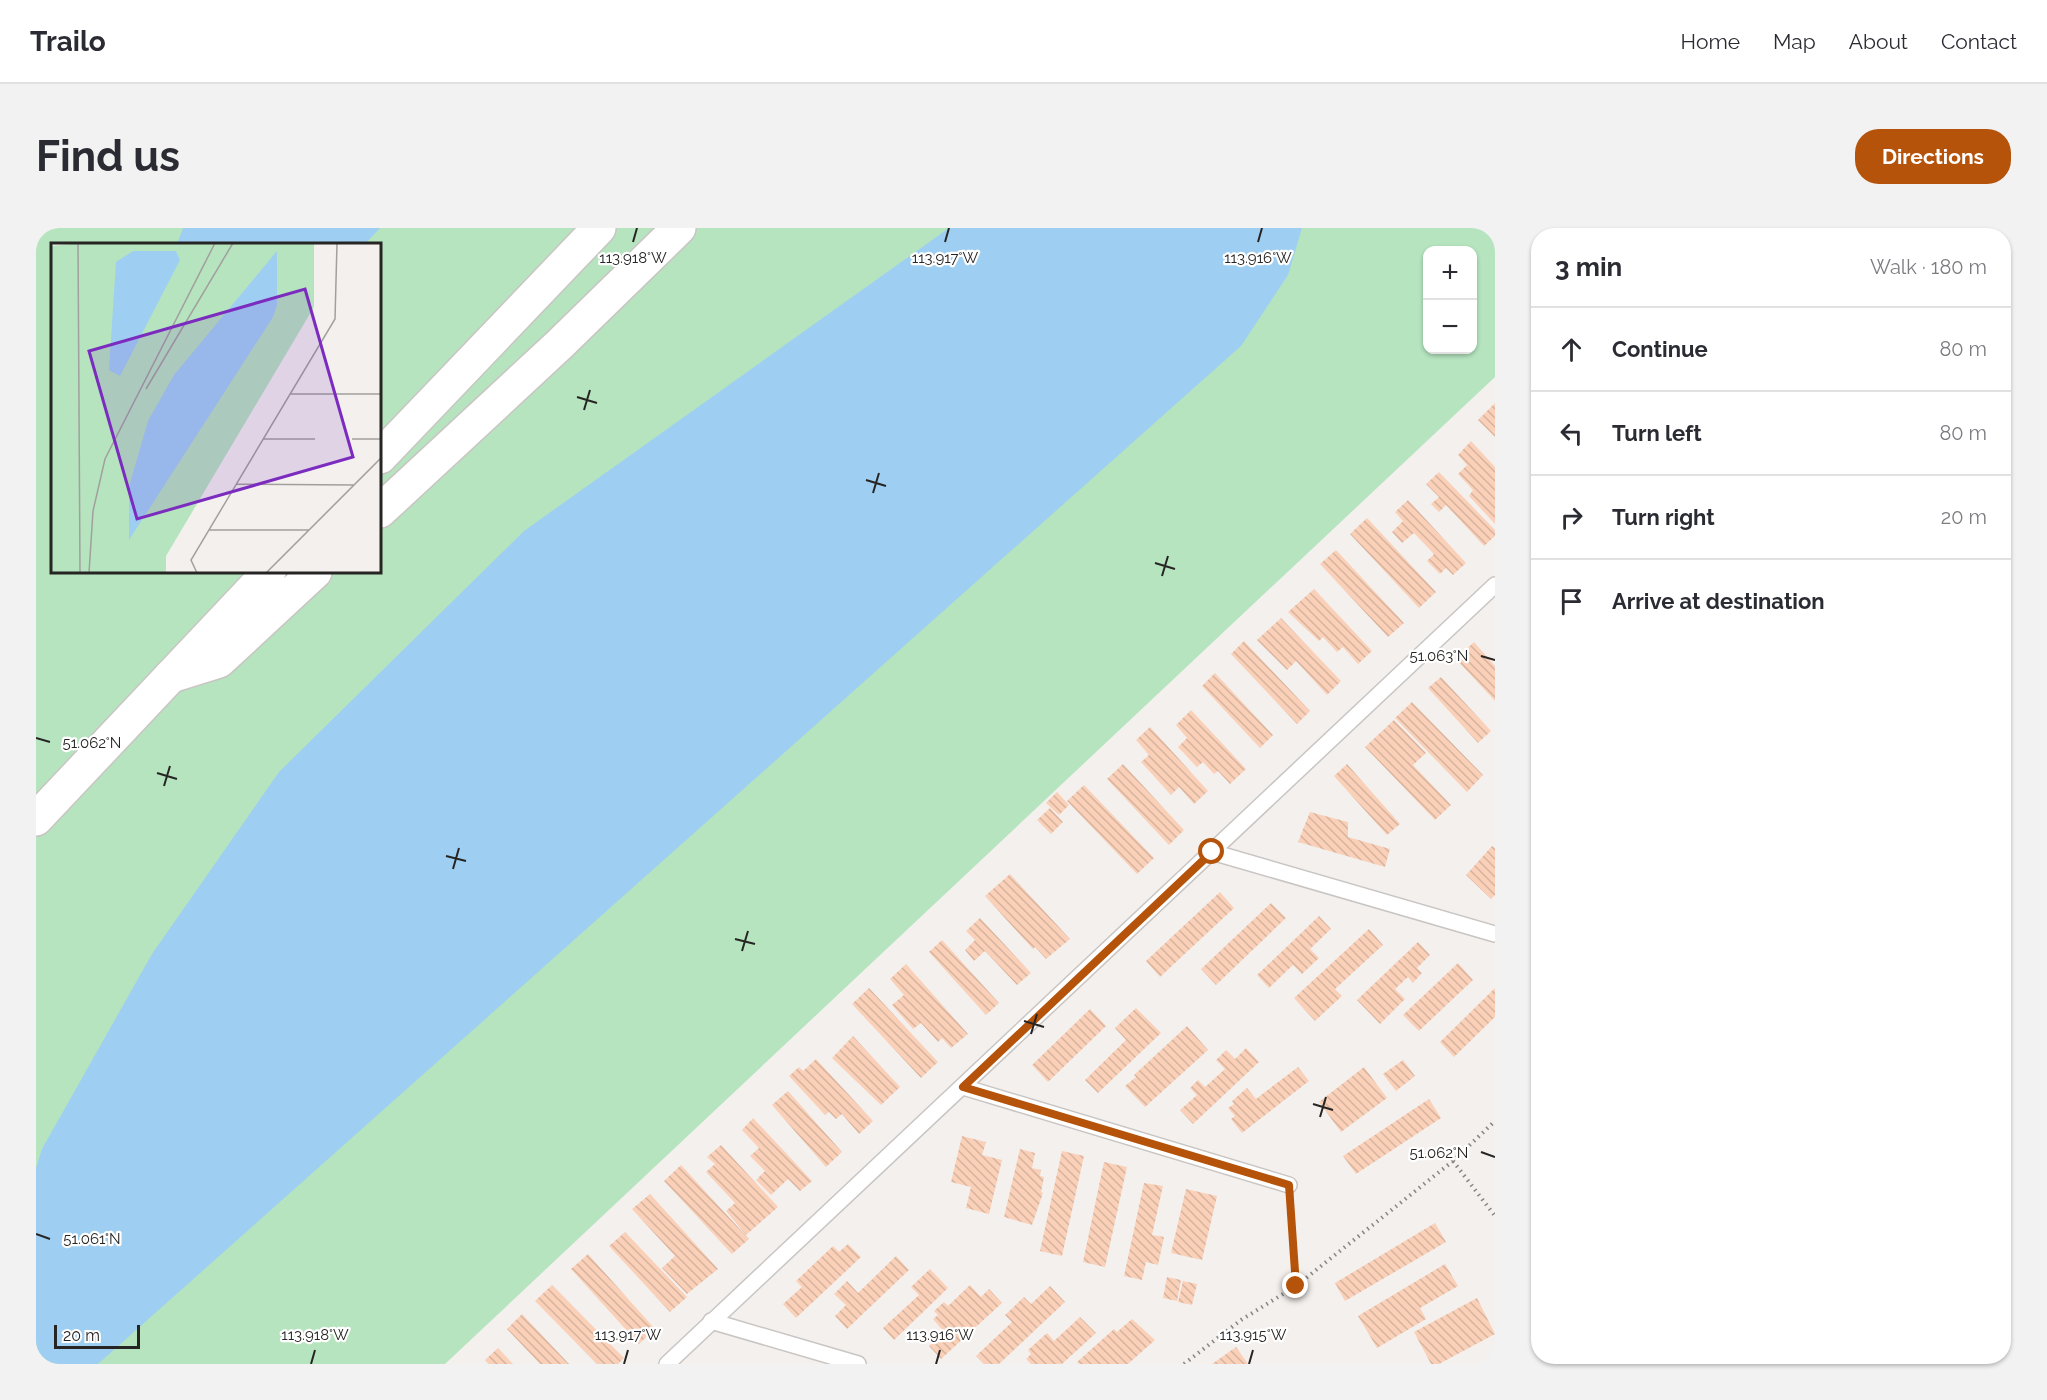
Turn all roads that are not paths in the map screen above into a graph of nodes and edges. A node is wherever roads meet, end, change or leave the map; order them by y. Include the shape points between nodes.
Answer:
1 (599, 228) edge
2 (679, 228) edge
3 (381, 456) edge
4 (381, 510) edge
5 (268, 573) edge
6 (314, 573) edge
7 (1495, 585) edge
8 (166, 678) junction
9 (36, 819) edge
10 (1212, 852) junction
11 (1495, 934) edge
12 (963, 1087) junction
13 (1289, 1185) road end
14 (711, 1321) junction
15 (667, 1364) edge
16 (858, 1364) edge

1 - 3 highway
2 - 4 highway
5 - 8 highway
6 - 8 highway via 219,661
7 - 10 lane
8 - 9 highway
10 - 11 lane
10 - 12 lane
12 - 13 lane
12 - 14 lane
14 - 15 lane
14 - 16 lane

